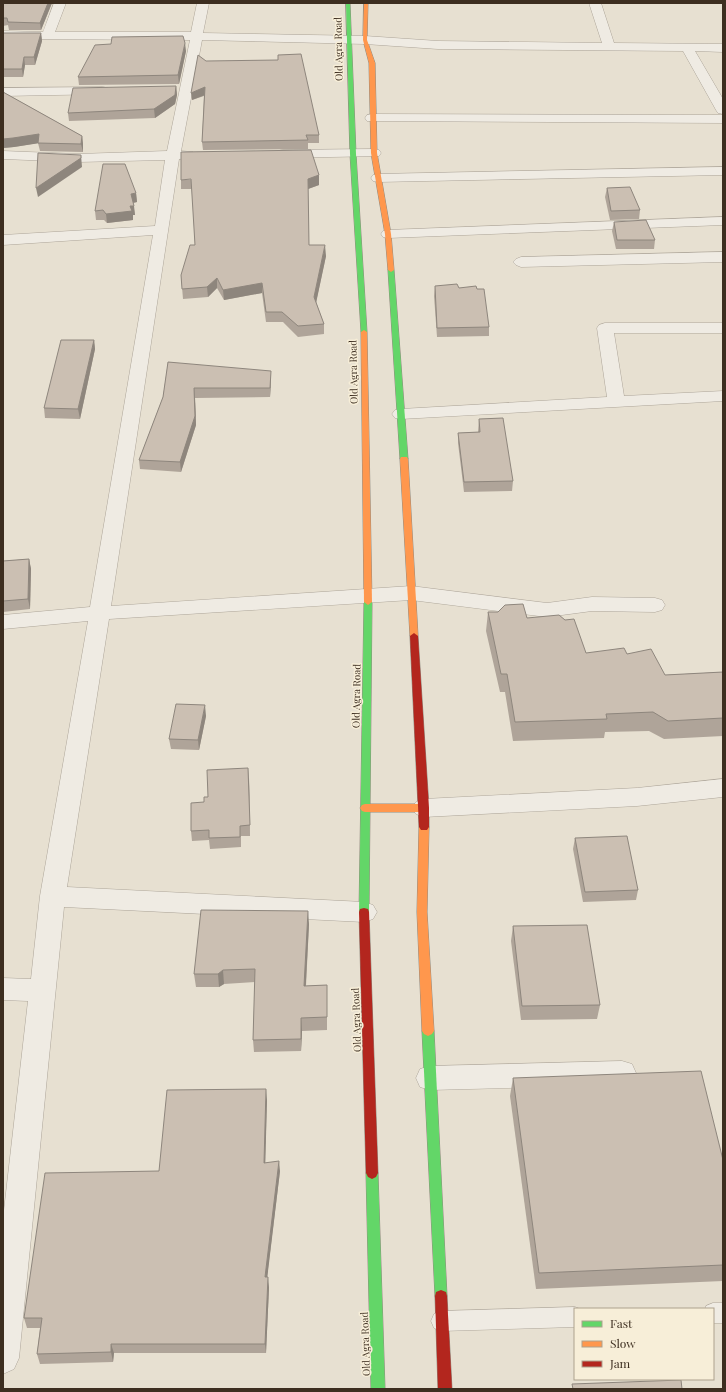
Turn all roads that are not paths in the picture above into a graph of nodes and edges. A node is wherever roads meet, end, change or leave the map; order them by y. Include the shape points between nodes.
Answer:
1 (60, 3) edge
2 (203, 3) edge
3 (348, 3) edge
4 (366, 3) edge
5 (595, 3) edge
6 (3, 35) edge
7 (46, 36) junction
8 (198, 36) junction
9 (348, 40) junction
10 (365, 40) junction
11 (609, 47) junction
12 (687, 48) junction
13 (723, 48) edge
14 (114, 90) edge
15 (3, 92) edge
16 (722, 111) edge
17 (372, 118) junction
18 (374, 153) junction
19 (267, 154) edge
20 (353, 154) junction
21 (3, 155) edge
22 (173, 155) junction
23 (204, 155) edge
24 (723, 171) edge
25 (378, 178) junction
26 (723, 221) edge
27 (161, 230) junction
28 (388, 234) junction
29 (3, 240) edge
30 (723, 257) edge
31 (521, 262) dead end
32 (723, 328) edge
33 (723, 396) edge
34 (616, 402) junction
35 (401, 414) junction
36 (411, 593) junction
37 (368, 596) junction
38 (654, 605) dead end
39 (100, 613) junction
40 (3, 622) edge
41 (723, 788) edge
42 (365, 808) junction
43 (424, 808) junction
44 (53, 896) junction
45 (364, 912) junction
46 (3, 989) edge
47 (44, 990) junction
48 (622, 1073) edge
49 (430, 1078) junction
50 (574, 1317) edge
51 (441, 1321) junction
52 (3, 1358) edge
53 (378, 1389) edge
54 (445, 1389) edge

1 - 7 street
2 - 8 street
3 - 9 highway, Old Agra Road
4 - 10 highway
5 - 11 street
6 - 7 street
7 - 8 street
8 - 9 street
8 - 22 street via 178,90
9 - 10 street
9 - 20 highway, Old Agra Road
10 - 11 street via 438,45
10 - 17 highway via 372,63
11 - 12 street
12 - 13 street
12 - 16 street
14 - 15 street
16 - 17 street
17 - 18 highway
18 - 20 street
18 - 25 highway
19 - 20 street
20 - 37 highway, Old Agra Road via 364,337
21 - 22 street via 78,158
22 - 23 street
22 - 27 street
24 - 25 street
25 - 28 highway
26 - 28 street
27 - 29 street
27 - 39 street
28 - 35 highway
30 - 31 street
32 - 34 street via 606,328
33 - 34 street
34 - 35 street
35 - 36 highway
36 - 37 street
36 - 38 street via 547,610 592,604
36 - 43 highway
37 - 39 street
37 - 42 highway, Old Agra Road
39 - 40 street
39 - 44 street
41 - 43 street via 637,797
42 - 43 highway
42 - 45 highway, Old Agra Road
43 - 49 highway via 422,912
44 - 45 street
44 - 47 street
45 - 53 highway, Old Agra Road
46 - 47 street
47 - 52 street
48 - 49 street
49 - 51 highway
50 - 51 lane
51 - 54 highway

